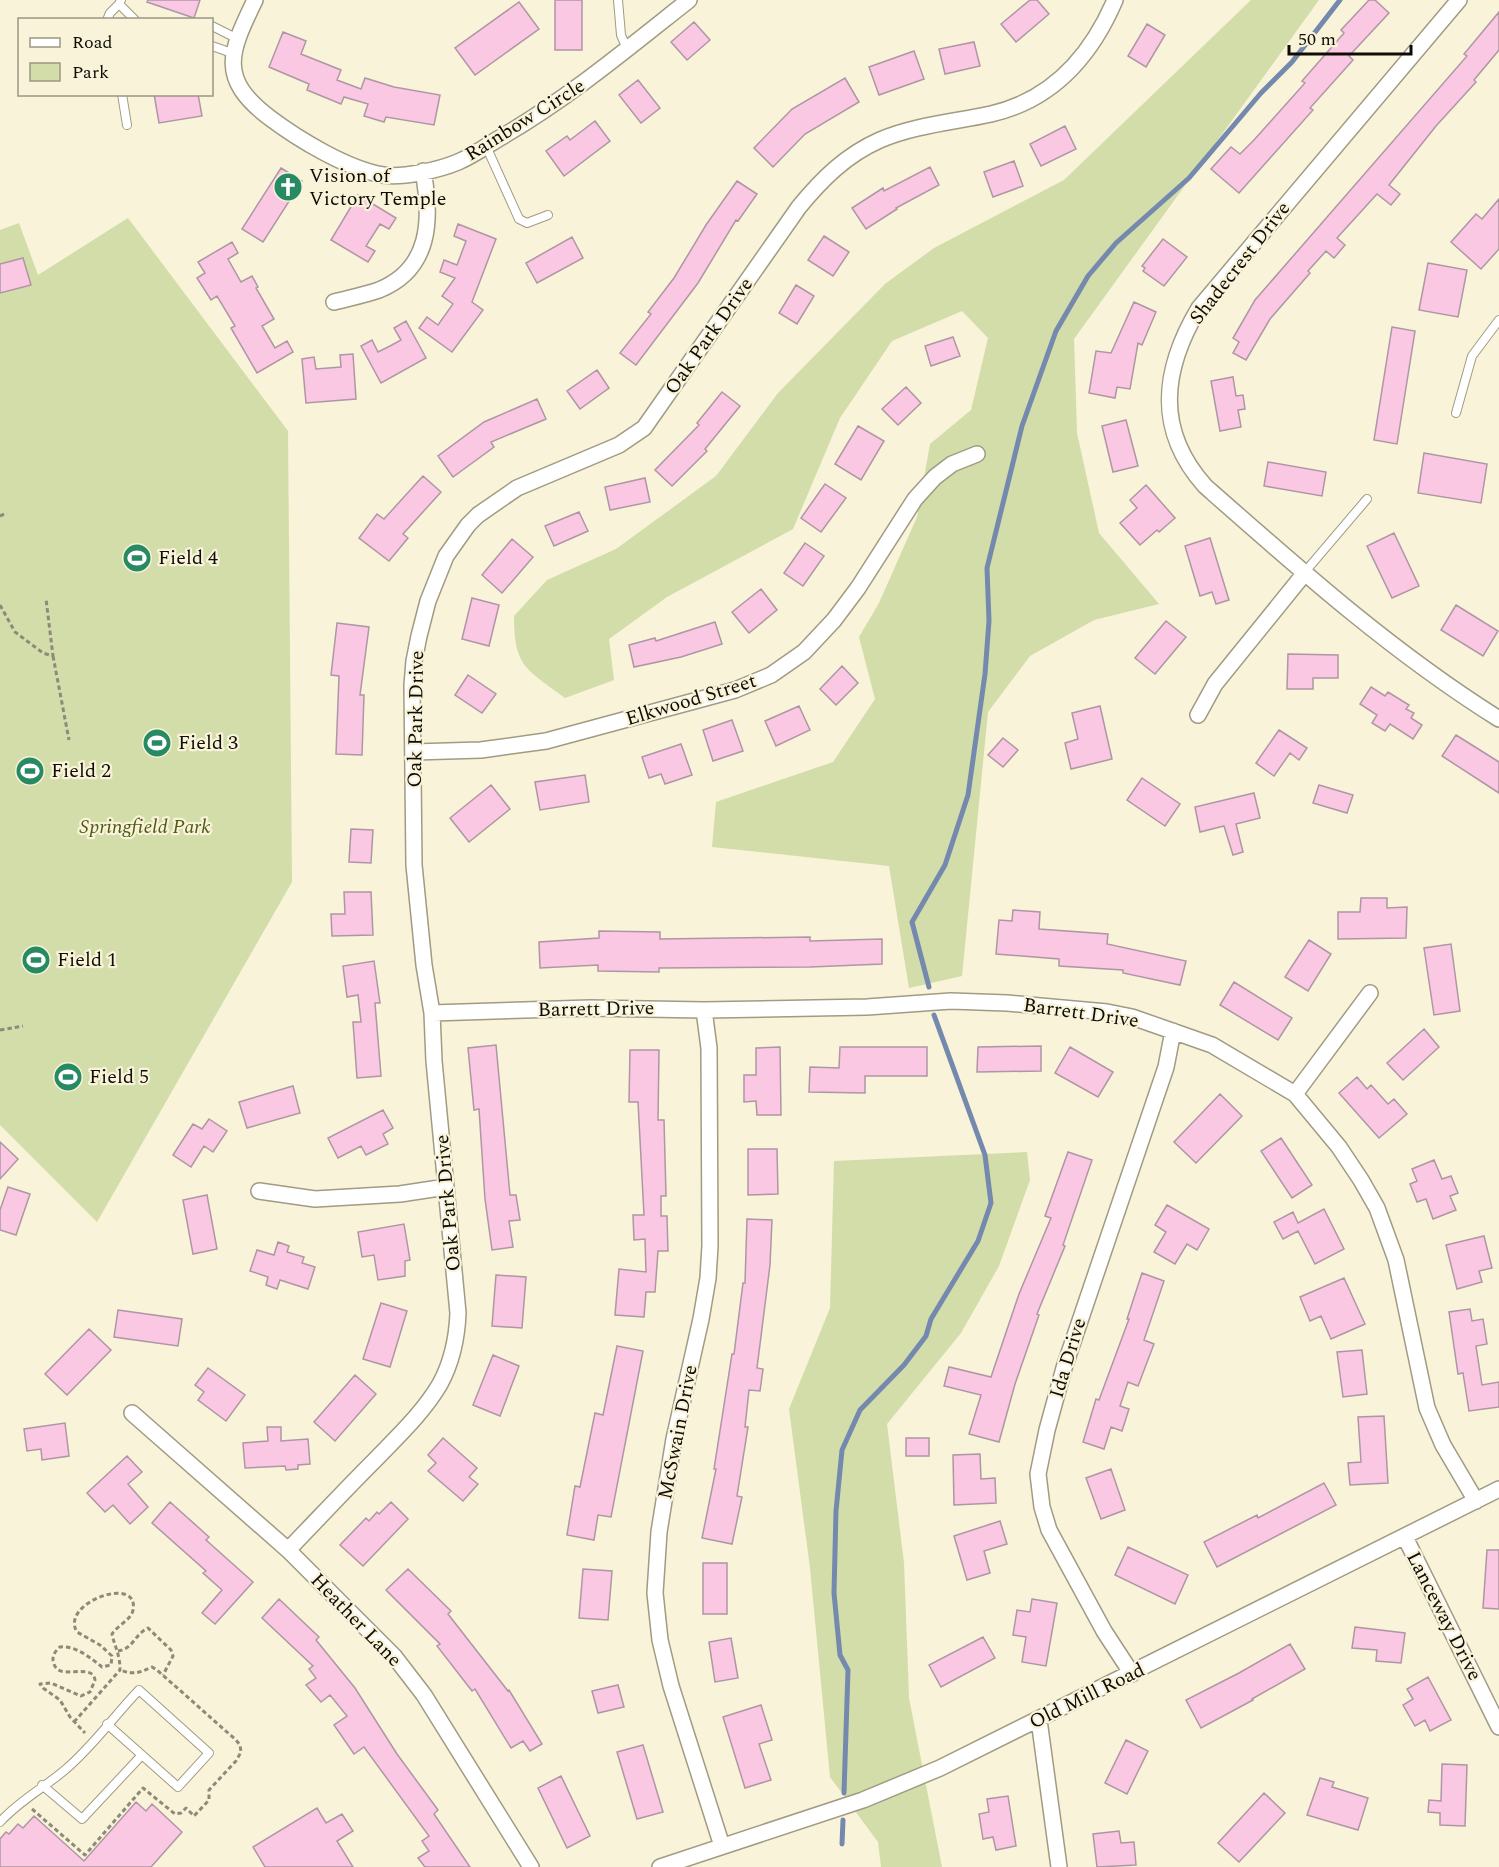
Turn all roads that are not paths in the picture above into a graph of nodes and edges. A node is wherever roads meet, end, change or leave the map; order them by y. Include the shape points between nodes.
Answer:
1 (255, 0) edge
2 (618, 0) edge
3 (688, 0) edge
4 (1115, 0) edge
5 (1459, 0) edge
6 (120, 2) edge
7 (108, 18) edge
8 (133, 18) edge
9 (213, 27) edge
10 (234, 45) junction
11 (213, 46) edge
12 (627, 49) junction
13 (122, 96) edge
14 (127, 125) dead end
15 (486, 146) junction
16 (423, 171) junction
17 (548, 215) dead end
18 (334, 302) dead end
19 (1499, 320) edge
20 (1456, 412) dead end
21 (977, 454) dead end
22 (1367, 499) dead end
23 (1304, 574) junction
24 (1198, 715) dead end
25 (1499, 719) edge
26 (414, 752) junction
27 (1370, 993) dead end
28 (704, 1010) junction
29 (432, 1013) junction
30 (1173, 1031) junction
31 (1295, 1094) junction
32 (446, 1187) junction
33 (259, 1191) dead end
34 (132, 1413) dead end
35 (1499, 1489) edge
36 (1476, 1502) junction
37 (1405, 1537) junction
38 (288, 1550) junction
39 (1132, 1674) junction
40 (1039, 1720) junction
41 (107, 1724) junction
42 (1499, 1726) edge
43 (142, 1755) junction
44 (42, 1785) junction
45 (0, 1822) edge
46 (722, 1846) junction
47 (531, 1867) edge
48 (660, 1867) edge
49 (1059, 1867) edge

1 - 10 street
2 - 12 lane via 621,35
3 - 12 street, Rainbow Circle
4 - 26 street, Oak Park Drive via 1076,64 1037,97 994,113 892,136 852,155 828,173 799,207 644,428 619,445 517,488 468,525 440,567 419,636 412,685
5 - 23 street, Shadecrest Drive via 1211,293 1179,349 1169,406 1182,456 1205,486
6 - 7 lane
6 - 8 lane
9 - 10 lane
10 - 11 lane
10 - 16 street, Rainbow Circle via 234,75 241,89 286,130 363,170 393,176
12 - 15 street, Rainbow Circle via 590,79
13 - 14 lane
15 - 16 street, Rainbow Circle via 455,163
15 - 17 lane via 519,219 527,223
16 - 18 street via 428,222 414,263 400,278 379,290
19 - 20 lane via 1472,356
21 - 26 street, Elkwood Street via 934,477 834,620 804,652 771,675 735,690 546,741 481,750
22 - 23 lane
23 - 24 street via 1215,684
23 - 25 street, Shadecrest Drive via 1402,653
26 - 29 street, Oak Park Drive via 414,865
27 - 31 street
28 - 29 street, Barrett Drive via 590,1008
28 - 30 street, Barrett Drive via 951,1001 1007,1003 1107,1012
28 - 46 street, McSwain Drive via 709,1048 708,1278 674,1439 659,1532 655,1593 670,1686
29 - 32 street, Oak Park Drive
30 - 31 street, Barrett Drive via 1212,1045
30 - 39 street, Ida Drive via 1166,1067 1064,1368 1038,1474 1049,1530
31 - 36 street, Barrett Drive via 1339,1147 1377,1208 1396,1260 1427,1408
32 - 33 street via 315,1199
32 - 38 street, Oak Park Drive via 458,1313 455,1345 447,1369 432,1396 404,1430
34 - 38 street, Heather Lane
35 - 36 street, Old Mill Road
36 - 37 street, Old Mill Road
37 - 39 street, Old Mill Road
37 - 42 street, Lanceway Drive
38 - 47 street, Heather Lane via 412,1679
39 - 40 street, Old Mill Road
40 - 46 street, Old Mill Road via 864,1800
40 - 49 street
41 - 43 lane
41 - 43 lane via 139,1690 209,1753 178,1787
41 - 44 lane via 66,1769
43 - 44 lane via 82,1819
44 - 45 lane
46 - 48 street, Old Mill Road

